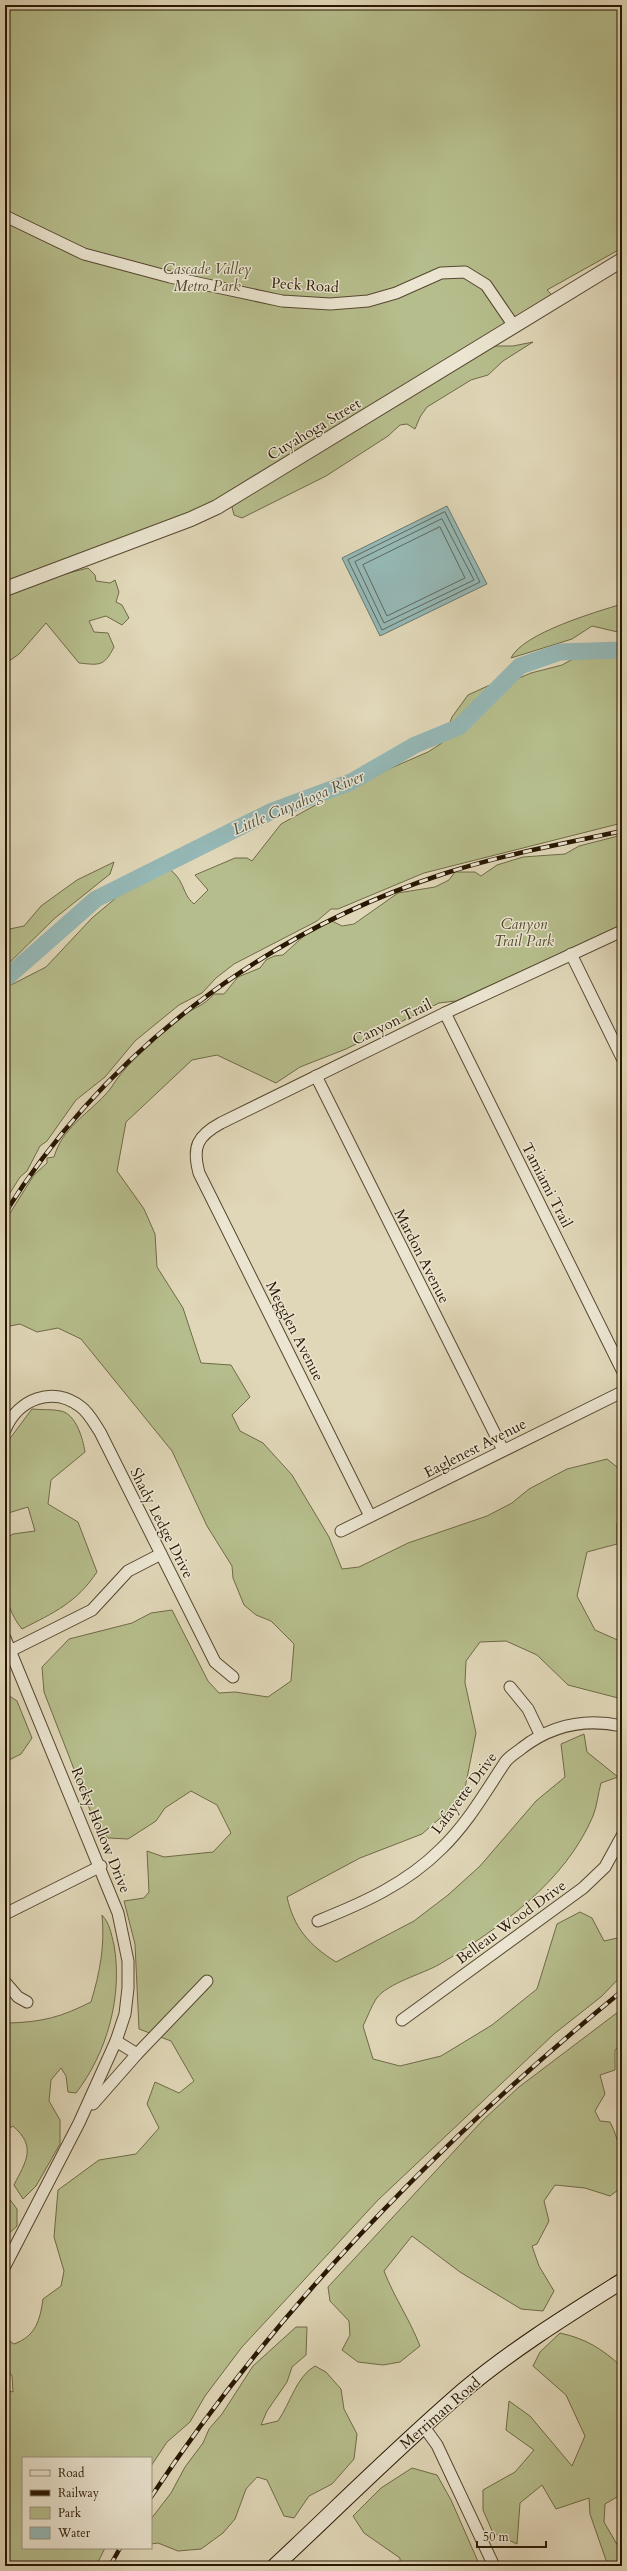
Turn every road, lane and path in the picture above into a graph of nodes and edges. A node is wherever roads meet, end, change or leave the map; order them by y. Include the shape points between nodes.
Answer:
1 (5, 216) edge
2 (622, 260) edge
3 (514, 326) junction
4 (5, 589) edge
5 (622, 931) edge
6 (571, 954) junction
7 (445, 1013) junction
8 (622, 1058) edge
9 (316, 1076) junction
10 (195, 1159) joint
11 (622, 1370) edge
12 (622, 1392) edge
13 (5, 1430) edge
14 (502, 1450) junction
15 (370, 1516) junction
16 (341, 1531) dead end
17 (161, 1554) junction
18 (5, 1638) edge
19 (10, 1651) junction
20 (233, 1677) dead end
21 (510, 1687) dead end
22 (622, 1726) edge
23 (540, 1734) junction
24 (622, 1836) edge
25 (100, 1866) junction
26 (5, 1914) edge
27 (318, 1921) dead end
28 (207, 1981) dead end
29 (5, 1982) edge
30 (27, 2002) dead end
31 (402, 2020) dead end
32 (116, 2041) junction
33 (137, 2054) junction
34 (83, 2115) junction
35 (5, 2266) edge
36 (622, 2282) edge
37 (424, 2427) junction
38 (275, 2566) edge
39 (494, 2566) edge

1 - 3 street, Peck Road via 84,254 177,279 282,301 330,304 368,301 396,293 441,272 465,272 486,285
2 - 3 street, Cuyahoga Street
3 - 4 street, Cuyahoga Street via 217,507
5 - 6 street, Canyon Trail
6 - 7 street, Canyon Trail
6 - 8 street
7 - 9 street, Canyon Trail
7 - 11 street, Tamiami Trail
9 - 10 street, Canyon Trail via 208,1130 199,1142
9 - 14 street, Mardon Avenue
10 - 15 street, Megglen Avenue via 202,1180
12 - 14 street, Eaglenest Avenue
13 - 17 street, Shady Ledge Drive via 11,1418 28,1401 51,1396 74,1403 90,1416
14 - 15 street, Eaglenest Avenue
15 - 16 street, Eaglenest Avenue
17 - 19 street via 128,1572 92,1610
17 - 20 street, Shady Ledge Drive via 215,1662
18 - 19 street, Rocky Hollow Drive
19 - 25 street, Rocky Hollow Drive
21 - 23 street via 528,1710
22 - 23 street, Lafayette Drive via 580,1723
23 - 27 street, Lafayette Drive via 504,1764 466,1821 424,1865 375,1897
24 - 31 street, Belleau Wood Drive via 605,1867 583,1888
25 - 26 street
25 - 32 street, Rocky Hollow Drive via 118,1912 128,1961 125,2014
28 - 33 street
29 - 30 street via 18,1997
32 - 33 street
32 - 34 street, Rocky Hollow Drive
33 - 34 street
34 - 35 street
36 - 37 main road, Merriman Road via 531,2340 466,2388
37 - 38 main road, Merriman Road
37 - 39 street via 437,2445

